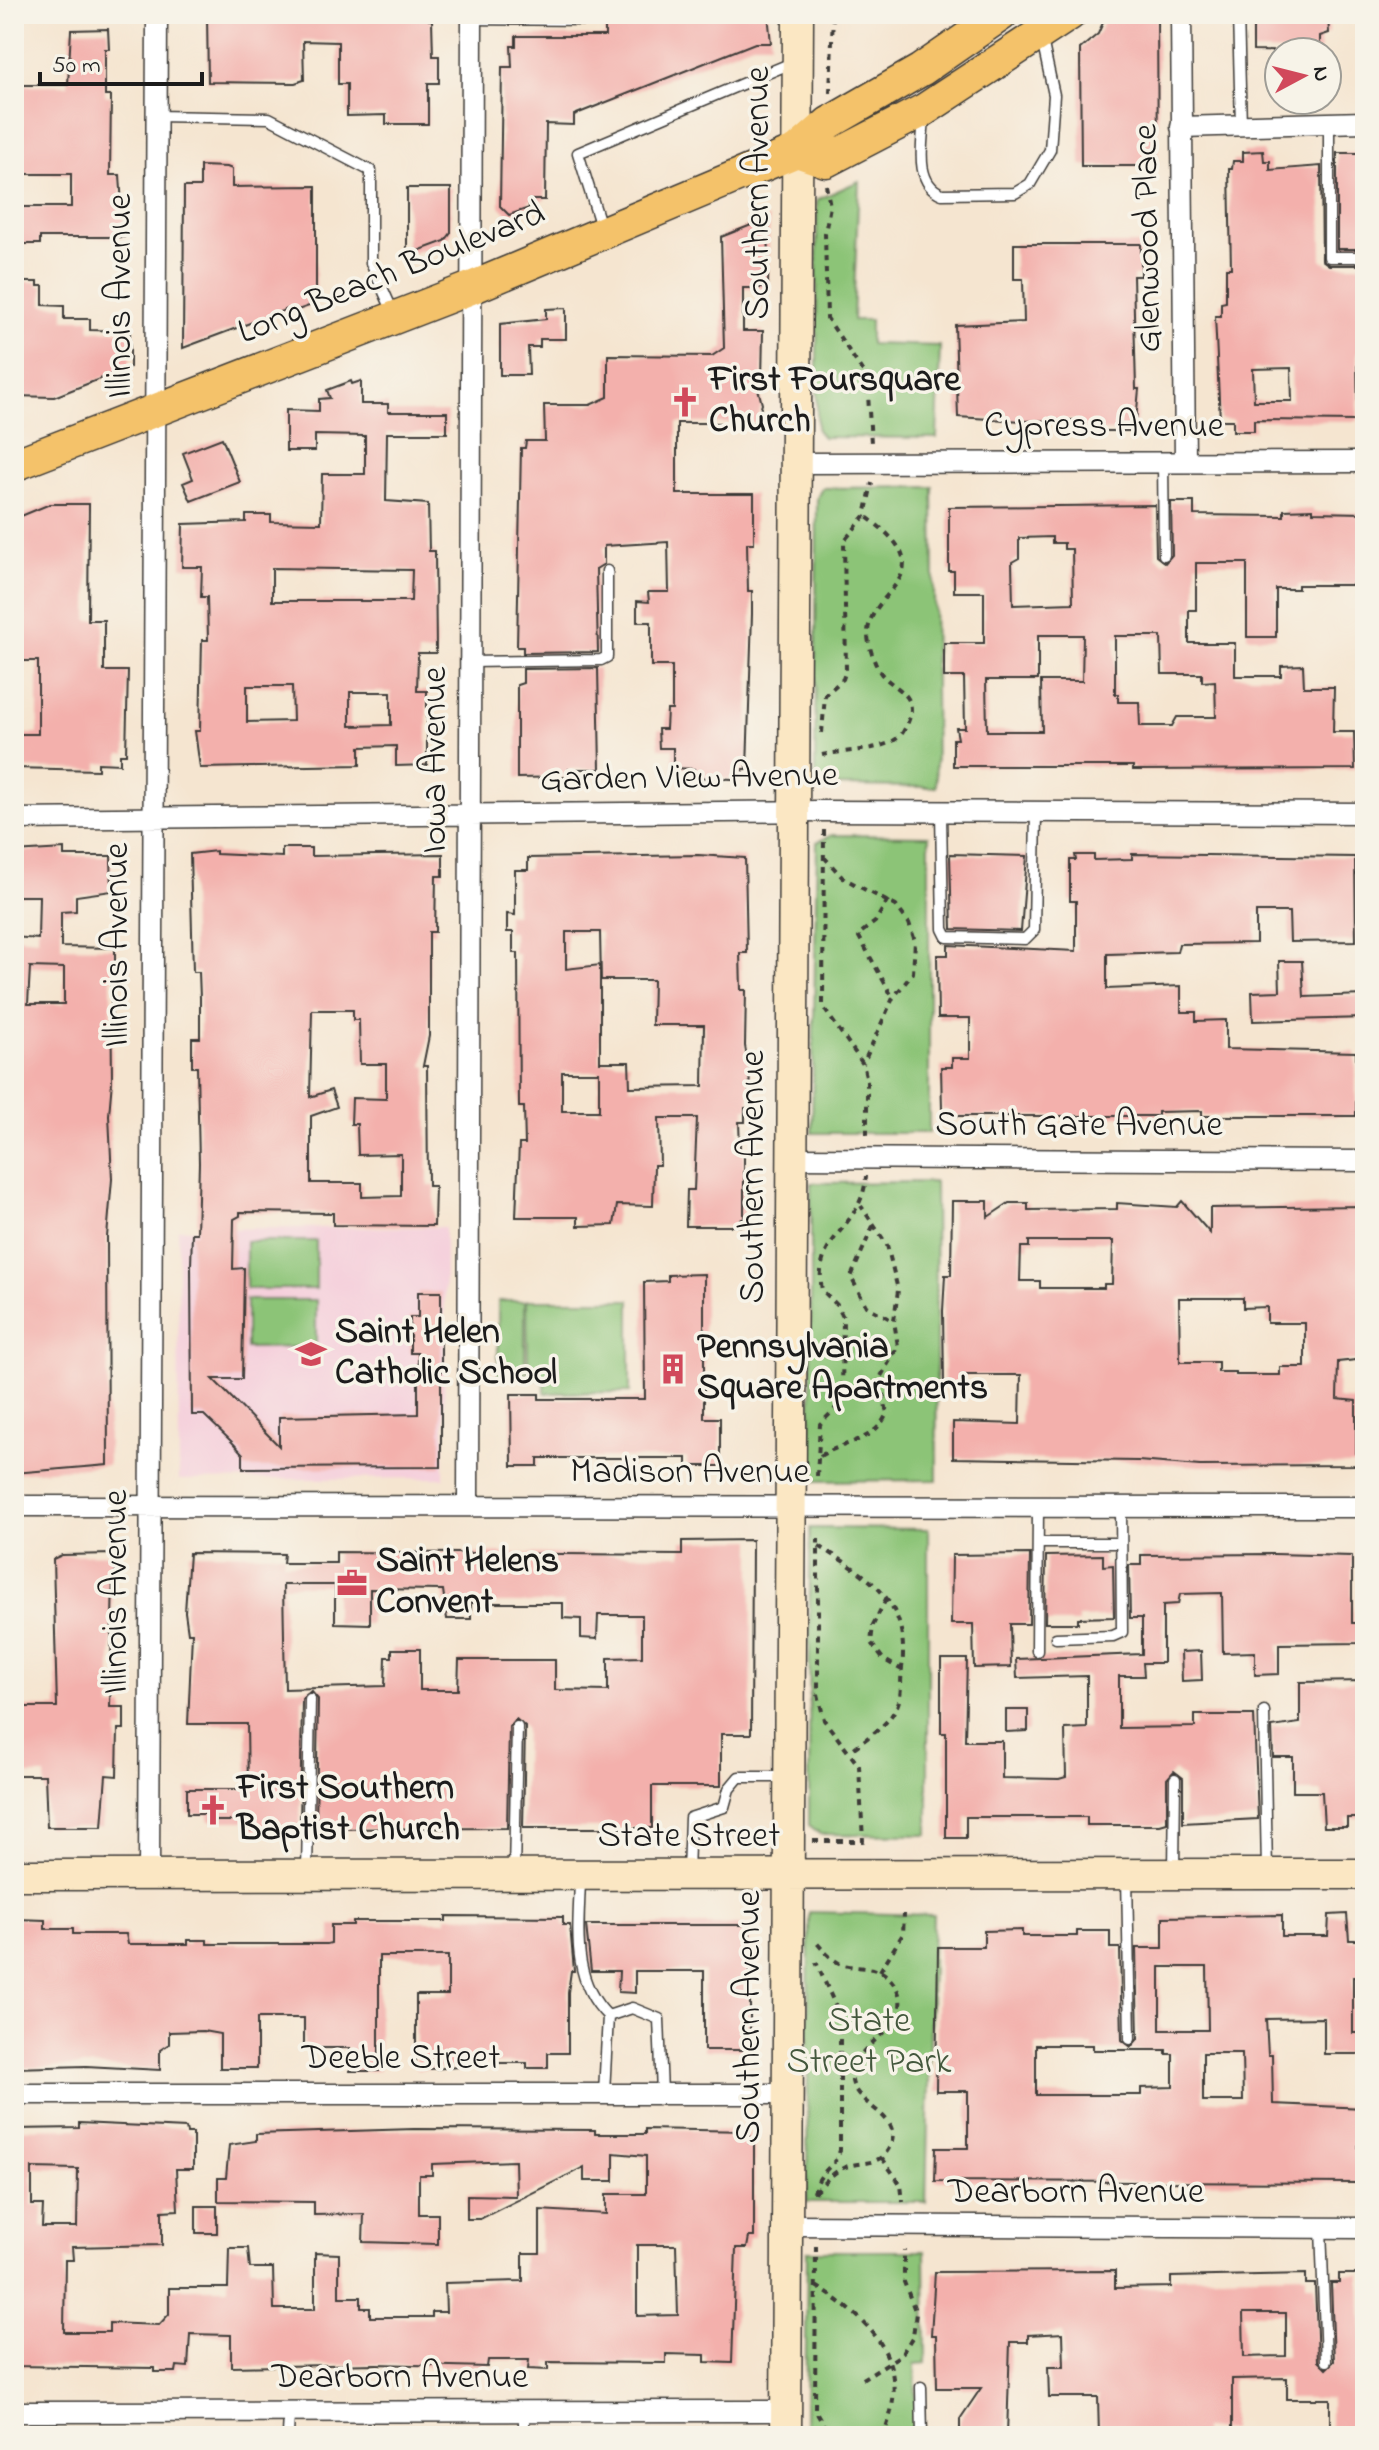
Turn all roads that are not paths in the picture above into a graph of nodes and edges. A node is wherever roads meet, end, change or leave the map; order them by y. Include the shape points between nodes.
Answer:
1 (157, 14) edge
2 (798, 14) edge
3 (1002, 14) edge
4 (1070, 14) edge
5 (1181, 14) edge
6 (1238, 14) edge
7 (472, 16) edge
8 (594, 20) dead end
9 (1040, 34) junction
10 (798, 61) junction
11 (924, 110) junction
12 (156, 116) junction
13 (1365, 122) edge
14 (1329, 123) junction
15 (1241, 126) junction
16 (1181, 127) junction
17 (797, 151) junction
18 (603, 232) junction
19 (1365, 257) edge
20 (471, 288) junction
21 (396, 317) junction
22 (154, 411) junction
23 (1163, 461) junction
24 (1185, 461) junction
25 (1365, 462) edge
26 (796, 463) junction
27 (14, 465) edge
28 (1164, 555) dead end
29 (607, 571) dead end
30 (471, 662) junction
31 (794, 811) junction
32 (941, 812) junction
33 (1036, 812) junction
34 (1365, 813) edge
35 (471, 816) junction
36 (152, 818) junction
37 (14, 819) edge
38 (792, 1158) junction
39 (1365, 1161) edge
40 (14, 1506) edge
41 (151, 1506) junction
42 (468, 1506) junction
43 (791, 1507) junction
44 (1038, 1507) junction
45 (1121, 1507) junction
46 (1365, 1507) edge
47 (1038, 1543) junction
48 (1121, 1543) junction
49 (1056, 1638) dead end
50 (1037, 1651) dead end
51 (310, 1699) dead end
52 (1264, 1711) dead end
53 (517, 1727) dead end
54 (789, 1777) junction
55 (1175, 1779) dead end
56 (688, 1874) junction
57 (1127, 1874) junction
58 (1174, 1874) junction
59 (1267, 1874) junction
60 (1365, 1874) edge
61 (14, 1875) edge
62 (149, 1875) junction
63 (307, 1875) junction
64 (514, 1875) junction
65 (580, 1875) junction
66 (789, 1875) junction
67 (608, 2016) junction
68 (1130, 2039) dead end
69 (604, 2093) junction
70 (662, 2093) junction
71 (14, 2094) edge
72 (787, 2094) junction
73 (787, 2225) junction
74 (1321, 2228) junction
75 (1365, 2228) edge
76 (1326, 2361) dead end
77 (921, 2387) dead end
78 (14, 2412) edge
79 (524, 2412) junction
80 (289, 2413) junction
81 (786, 2424) edge
82 (288, 2436) edge
83 (524, 2436) edge
84 (922, 2436) edge

1 - 12 street, Illinois Avenue
2 - 10 street, Southern Avenue
3 - 17 main road, Long Beach Boulevard via 921,70 829,123
4 - 9 main road
5 - 16 street, Glenwood Place
6 - 15 lane
7 - 8 lane
7 - 20 street, Iowa Avenue
9 - 11 main road
9 - 11 lane via 1054,95 1050,150 1030,184 1015,193 932,190 924,177
10 - 17 street, Southern Avenue
10 - 18 lane via 578,153
11 - 17 main road via 826,161
12 - 21 lane via 269,118 371,171 371,263
12 - 22 street, Illinois Avenue
13 - 14 street
14 - 15 street
14 - 19 lane via 1329,257
15 - 16 street
16 - 24 street, Glenwood Place
17 - 18 main road, Long Beach Boulevard
17 - 26 street, Southern Avenue
18 - 20 main road, Long Beach Boulevard
20 - 21 main road, Long Beach Boulevard
20 - 30 street, Iowa Avenue
21 - 22 main road, Long Beach Boulevard
22 - 27 main road, Long Beach Boulevard
22 - 36 street, Illinois Avenue
23 - 24 street, Cypress Avenue
23 - 26 street, Cypress Avenue
23 - 28 lane
24 - 25 street, Cypress Avenue
26 - 31 street, Southern Avenue
29 - 30 lane via 607,657
30 - 35 street, Iowa Avenue
31 - 32 street, Garden View Avenue
31 - 35 street, Garden View Avenue
31 - 38 street, Southern Avenue
32 - 33 street, Garden View Avenue
32 - 33 lane via 947,937 1025,939 1034,930
33 - 34 street, Garden View Avenue
35 - 36 street, Garden View Avenue
35 - 42 street, Iowa Avenue
36 - 37 street, Garden View Avenue
36 - 41 street, Illinois Avenue
38 - 39 street, South Gate Avenue
38 - 43 street, Southern Avenue
40 - 41 street, Madison Avenue
41 - 42 street, Madison Avenue
41 - 62 street, Illinois Avenue
42 - 43 street, Madison Avenue
43 - 44 street, Madison Avenue
43 - 54 street, Southern Avenue
44 - 45 street, Madison Avenue
44 - 47 lane
45 - 46 street, Madison Avenue
45 - 48 lane
47 - 48 lane
47 - 50 lane
48 - 49 lane via 1122,1632
51 - 63 lane
52 - 59 lane
53 - 64 lane
54 - 56 lane via 739,1777 724,1807 690,1818
54 - 66 street, Southern Avenue
55 - 58 lane
56 - 65 street, State Street
56 - 66 street, State Street
57 - 58 street, State Street
57 - 66 street, State Street
57 - 68 lane
58 - 59 street, State Street
59 - 60 street, State Street
61 - 62 street, State Street
62 - 63 street, State Street
63 - 64 street, State Street
64 - 65 street, State Street
65 - 67 lane via 579,1956 585,1985
66 - 72 street, Southern Avenue
67 - 69 lane
67 - 70 lane via 632,2008 659,2019
69 - 70 street, Deeble Street
69 - 71 street, Deeble Street
70 - 72 street, Deeble Street
72 - 73 street, Southern Avenue
73 - 74 street, Dearborn Avenue
73 - 81 street, Southern Avenue
74 - 75 street, Dearborn Avenue
74 - 76 lane
77 - 84 lane
78 - 80 street, Dearborn Avenue
79 - 80 street, Dearborn Avenue
79 - 81 street, Dearborn Avenue
79 - 83 lane
80 - 82 lane

